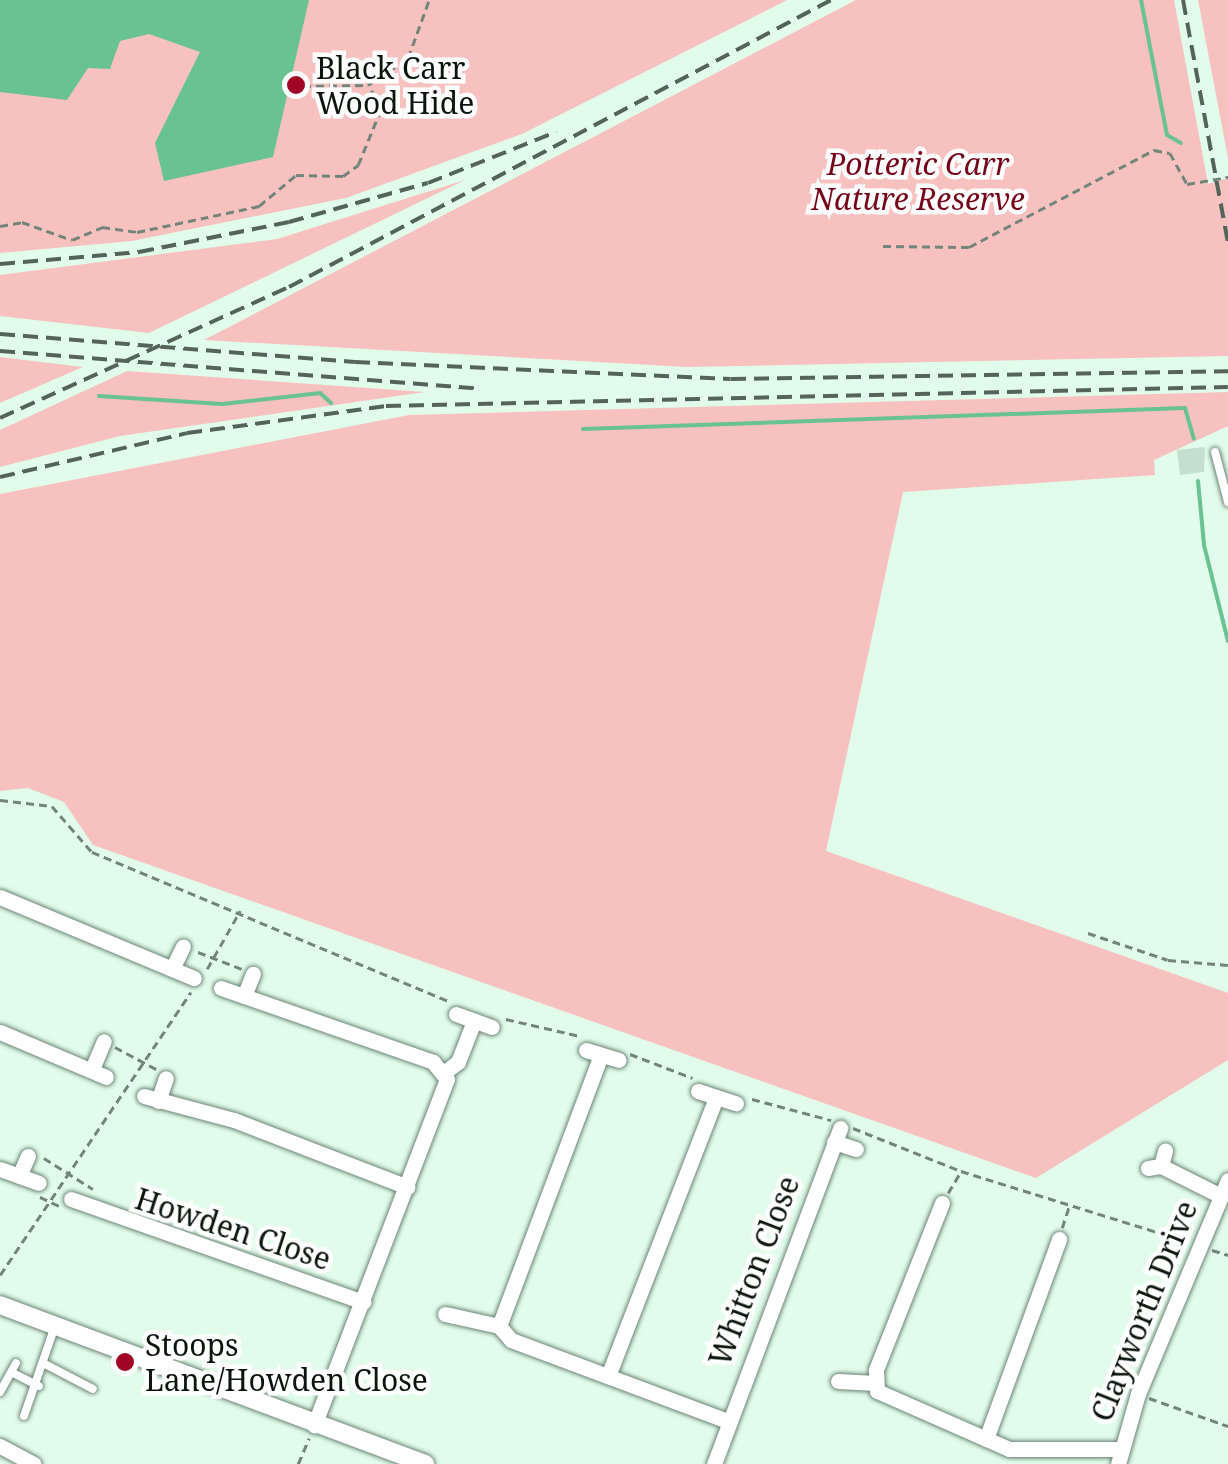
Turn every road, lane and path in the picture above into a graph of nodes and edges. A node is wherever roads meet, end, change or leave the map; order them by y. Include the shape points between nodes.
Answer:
1 (428, 0) edge
2 (368, 85) junction
3 (303, 86) dead end
4 (1228, 177) edge
5 (0, 226) edge
6 (883, 246) dead end
7 (1215, 452) dead end
8 (1228, 502) edge
9 (0, 897) edge
10 (241, 910) dead end
11 (1088, 933) dead end
12 (184, 946) joint
13 (215, 958) junction
14 (1228, 965) edge
15 (172, 968) junction
16 (252, 974) joint
17 (194, 978) dead end
18 (221, 988) dead end
19 (244, 996) junction
20 (456, 1014) dead end
21 (474, 1021) junction
22 (492, 1027) dead end
23 (0, 1032) edge
24 (104, 1041) joint
25 (618, 1060) dead end
26 (140, 1061) junction
27 (444, 1072) junction
28 (99, 1073) junction
29 (166, 1078) joint
30 (123, 1087) junction
31 (698, 1091) dead end
32 (151, 1098) junction
33 (716, 1098) junction
34 (736, 1103) dead end
35 (856, 1150) dead end
36 (28, 1156) joint
37 (1158, 1162) dead end
38 (0, 1168) edge
39 (68, 1170) junction
40 (961, 1171) dead end
41 (20, 1176) junction
42 (39, 1183) joint
43 (408, 1186) junction
44 (1225, 1188) edge
45 (93, 1189) joint
46 (78, 1202) junction
47 (942, 1203) joint
48 (48, 1204) junction
49 (1070, 1206) dead end
50 (1058, 1238) joint
51 (0, 1275) edge
52 (363, 1302) junction
53 (0, 1305) edge
54 (445, 1314) dead end
55 (55, 1326) junction
56 (498, 1326) junction
57 (43, 1364) junction
58 (608, 1376) junction
59 (838, 1382) dead end
60 (875, 1383) junction
61 (39, 1386) junction
62 (93, 1389) dead end
63 (0, 1392) edge
64 (1138, 1394) junction
65 (24, 1416) dead end
66 (725, 1420) junction
67 (314, 1425) junction
68 (1228, 1426) edge
69 (17, 1434) dead end
70 (986, 1439) junction
71 (4, 1448) edge
72 (1118, 1457) edge
73 (34, 1464) edge
74 (298, 1464) edge
75 (422, 1464) edge
76 (714, 1464) edge

1 - 2 path via 408,58
2 - 3 path
2 - 5 path via 381,109 358,165 344,176 296,175 259,206 137,232 102,227 72,240 22,222
4 - 6 path via 1187,184 1170,153 1154,150 969,247
7 - 8 lane
9 - 15 street
10 - 13 path
11 - 14 path via 1168,960
12 - 13 path
12 - 15 street
13 - 16 path
13 - 26 path
15 - 17 street
16 - 19 street
18 - 19 street
19 - 27 street
20 - 21 street
21 - 22 street
21 - 27 street via 458,1062
23 - 28 street
24 - 26 path
24 - 28 street
25 - 56 street via 594,1052
26 - 29 path
26 - 30 path
27 - 43 street via 448,1087
28 - 30 path
29 - 32 street
30 - 32 path
30 - 39 path
31 - 33 street
32 - 43 street via 234,1120
33 - 34 street
33 - 58 street
35 - 66 street, Whitton Close via 837,1135
36 - 39 path
36 - 41 street
37 - 44 street
38 - 41 street
39 - 45 path
39 - 48 path
40 - 47 path
41 - 42 street
42 - 48 path via 35,1192
43 - 52 street
44 - 64 street, Clayworth Drive
45 - 46 street, Howden Close
46 - 48 path via 65,1208
46 - 52 street, Howden Close
47 - 60 street via 938,1237
48 - 51 path
49 - 50 path
50 - 70 street
52 - 67 street
53 - 55 street
54 - 56 street
55 - 57 lane
55 - 67 street
56 - 58 street via 510,1340
57 - 61 lane
57 - 62 lane
58 - 66 street
59 - 60 street
60 - 70 street via 890,1403
61 - 63 lane via 15,1368
61 - 65 lane
64 - 68 path
64 - 72 street, Clayworth Drive
66 - 76 street, Whitton Close
67 - 74 path
67 - 75 street
69 - 71 street
70 - 72 street via 1018,1450
71 - 73 street

